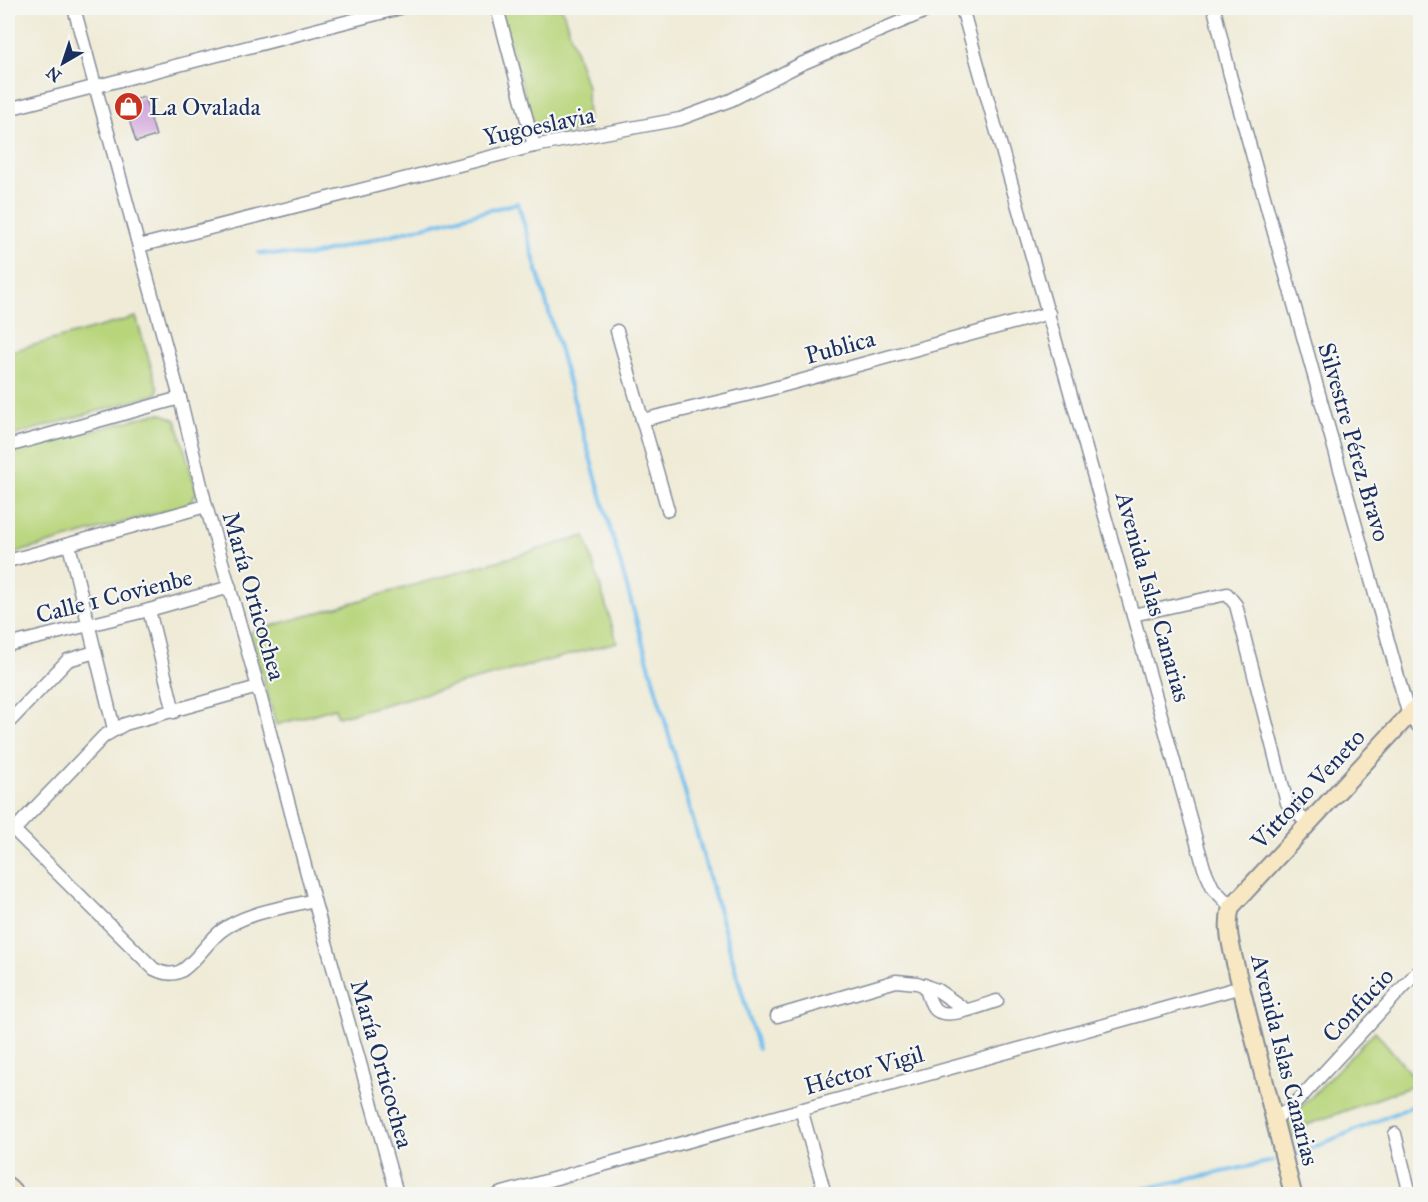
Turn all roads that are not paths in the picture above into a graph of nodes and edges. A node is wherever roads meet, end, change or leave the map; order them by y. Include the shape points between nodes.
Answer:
1 (74, 8) edge
2 (400, 8) edge
3 (497, 8) edge
4 (933, 8) edge
5 (962, 8) edge
6 (1214, 8) edge
7 (96, 86) junction
8 (8, 109) edge
9 (534, 146) junction
10 (139, 246) junction
11 (1049, 314) junction
12 (617, 331) dead end
13 (180, 399) junction
14 (642, 420) junction
15 (8, 446) edge
16 (207, 506) junction
17 (668, 510) dead end
18 (69, 545) junction
19 (8, 561) edge
20 (230, 587) junction
21 (149, 610) junction
22 (1133, 615) junction
23 (87, 624) junction
24 (8, 645) edge
25 (94, 652) junction
26 (258, 687) junction
27 (1420, 703) edge
28 (174, 712) junction
29 (1415, 722) edge
30 (8, 723) edge
31 (114, 729) junction
32 (1308, 824) junction
33 (11, 827) edge
34 (314, 900) junction
35 (1231, 907) junction
36 (1420, 969) edge
37 (1241, 987) junction
38 (997, 1001) dead end
39 (777, 1016) dead end
40 (801, 1109) junction
41 (1274, 1119) junction
42 (1395, 1134) dead end
43 (8, 1186) edge
44 (16, 1194) edge
45 (397, 1194) edge
46 (499, 1194) edge
47 (825, 1194) edge
48 (1293, 1194) edge
49 (1410, 1194) edge

1 - 7 street, María Orticochea
2 - 7 street
3 - 9 street
4 - 9 street, Yugoeslavia via 801,64 731,100 680,119
5 - 11 street, Avenida Islas Canarias
6 - 29 street, Silvestre Pérez Bravo via 1258,179
7 - 8 street
7 - 10 street, María Orticochea
9 - 10 street, Yugoeslavia
10 - 13 street, María Orticochea
11 - 14 street, Publica
11 - 22 street, Avenida Islas Canarias
12 - 14 street
13 - 15 street
13 - 16 street, María Orticochea
14 - 17 street
16 - 18 street
16 - 20 street, María Orticochea
18 - 19 street
18 - 23 street
20 - 21 street, Calle 1 Covienbe
20 - 26 street, María Orticochea
21 - 23 street, Calle 1 Covienbe
21 - 28 street
22 - 32 street via 1227,594 1236,605 1287,803
22 - 35 street, Avenida Islas Canarias via 1204,868 1213,888
23 - 24 street, Calle 1 Covienbe
23 - 25 street
25 - 30 street via 68,660
25 - 31 street
26 - 28 street
26 - 34 street, María Orticochea
27 - 29 street, Vittorio Veneto
28 - 31 street
29 - 32 street, Vittorio Veneto
31 - 33 street
32 - 35 street, Vittorio Veneto
33 - 34 street via 162,973 182,971 219,932 232,924
34 - 45 street, María Orticochea
35 - 37 street, Avenida Islas Canarias via 1228,930
36 - 41 street, Confucio via 1292,1108
37 - 40 street, Héctor Vigil
37 - 41 street, Avenida Islas Canarias
38 - 39 street via 966,1010 925,985 896,981
40 - 46 street, Héctor Vigil
40 - 47 street
41 - 48 street, Avenida Islas Canarias
42 - 49 street
43 - 44 street

